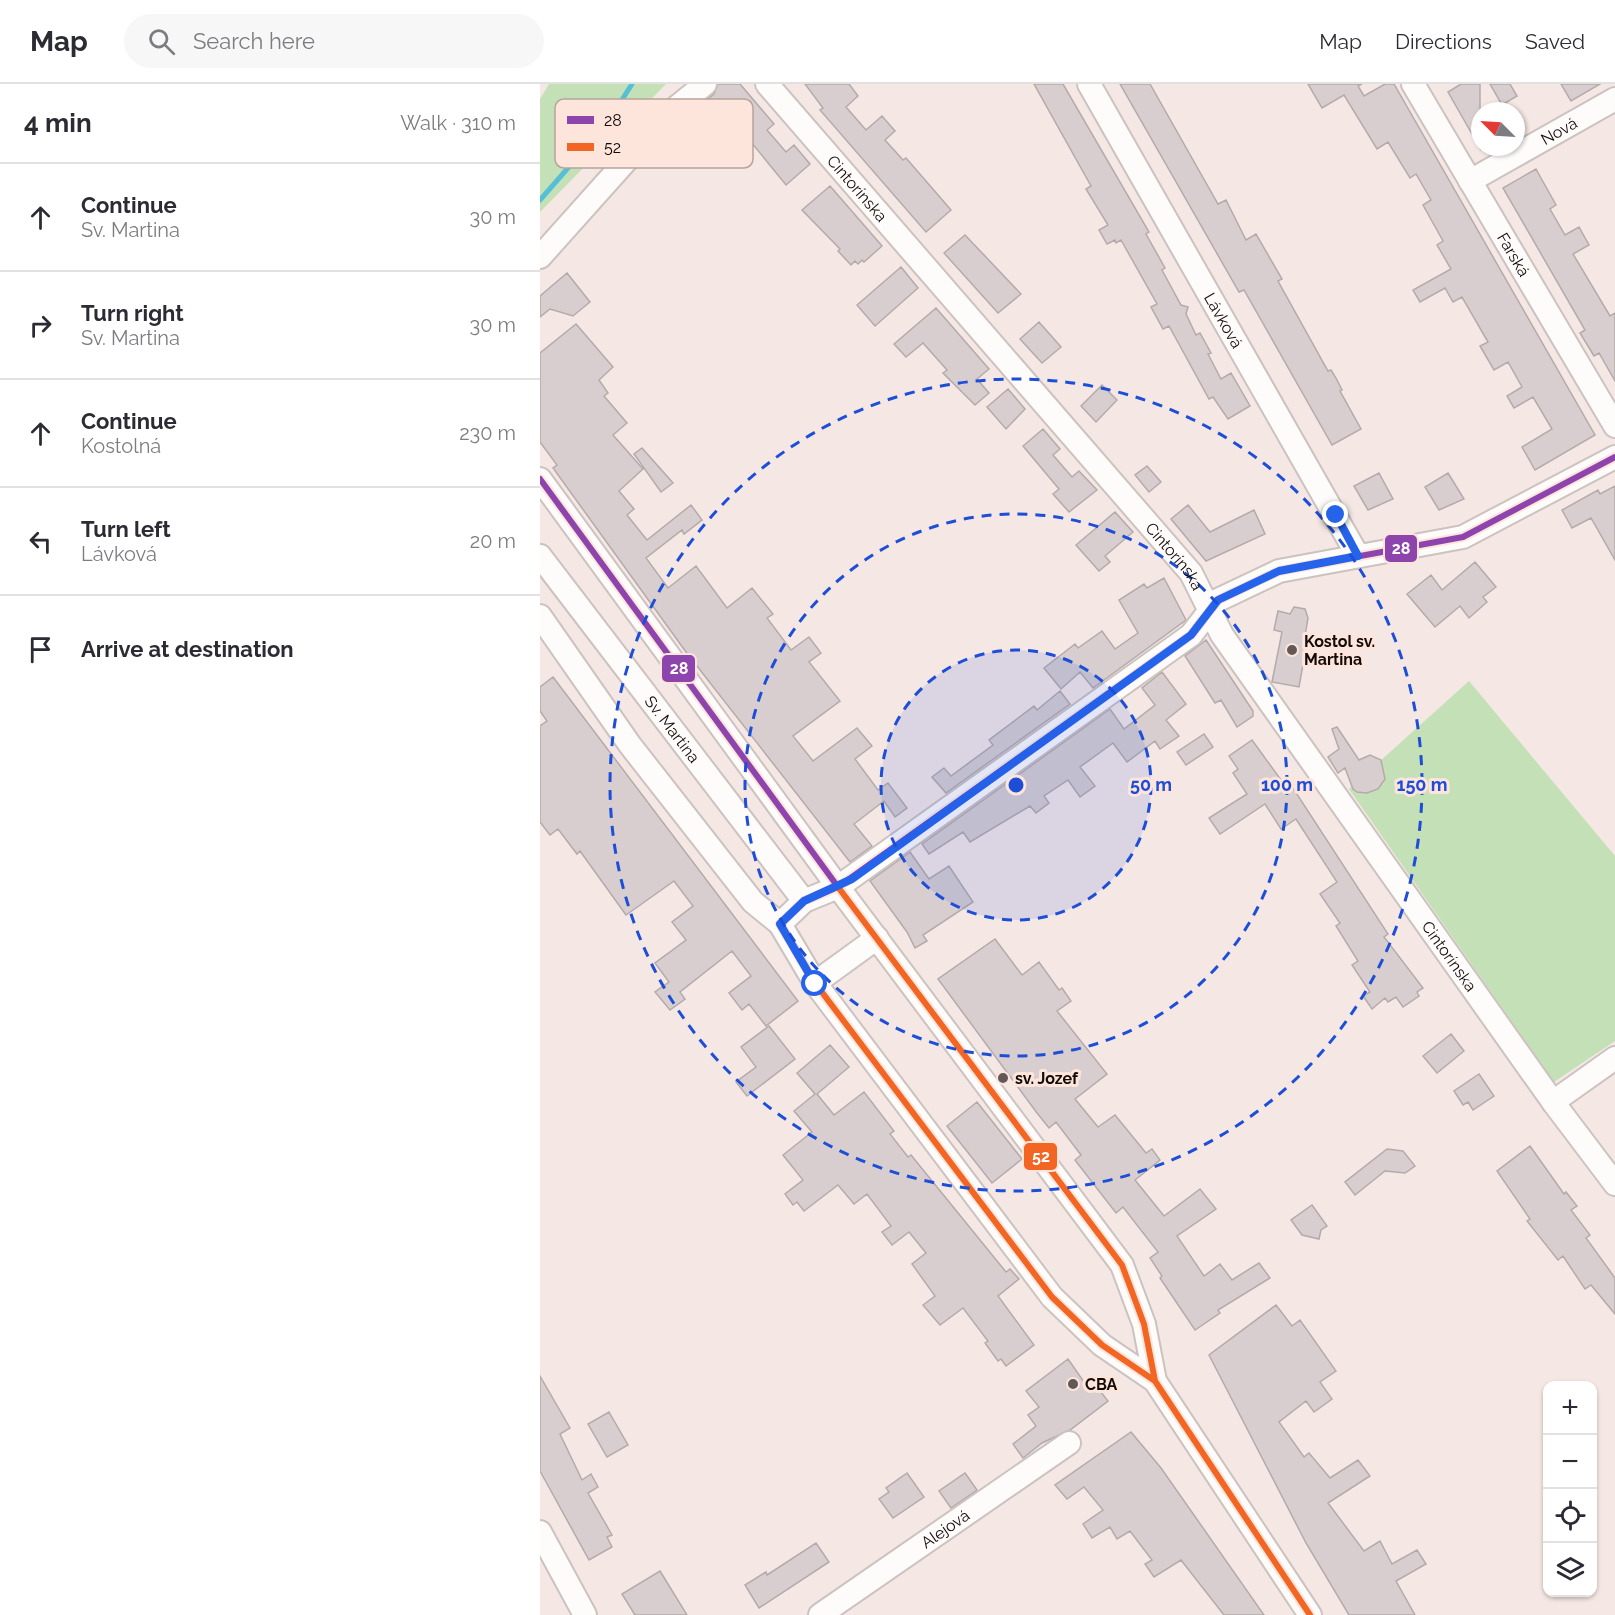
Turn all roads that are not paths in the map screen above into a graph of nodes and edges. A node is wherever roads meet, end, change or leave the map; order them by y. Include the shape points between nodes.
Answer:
1 (705, 84) edge
2 (767, 84) edge
3 (1089, 84) edge
4 (1413, 84) edge
5 (687, 99) edge
6 (1615, 99) edge
7 (620, 168) edge
8 (1470, 181) junction
9 (540, 257) edge
10 (1615, 426) edge
11 (1615, 457) edge
12 (540, 478) edge
13 (540, 556) edge
14 (1358, 556) junction
15 (1210, 612) junction
16 (540, 616) edge
17 (838, 887) junction
18 (804, 901) junction
19 (780, 924) junction
20 (877, 938) junction
21 (815, 984) junction
22 (1615, 1058) edge
23 (1553, 1102) junction
24 (1615, 1184) edge
25 (1144, 1324) junction
26 (1102, 1345) junction
27 (1155, 1381) junction
28 (1069, 1443) dead end
29 (540, 1532) edge
30 (585, 1615) edge
31 (820, 1615) edge
32 (1310, 1615) edge

1 - 5 street
2 - 15 street, Cintorínska via 1191,573
3 - 14 street, Lávková
4 - 8 street, Farská
6 - 8 street, Nová
7 - 9 street
8 - 10 street, Farská
11 - 14 street via 1463,537
12 - 17 street
13 - 18 street, Sv. Martina
14 - 15 street via 1279,571 1218,600
15 - 17 street via 1191,635
15 - 23 street, Cintorínska via 1222,635
16 - 19 street via 630,745 753,902
17 - 18 street
17 - 20 street
18 - 19 street
19 - 21 street
20 - 21 street
20 - 25 street via 1122,1265
21 - 26 street via 1052,1297
22 - 23 street
23 - 24 street, Cintorínska
25 - 26 street via 1130,1341
25 - 27 street
26 - 27 street
27 - 32 street
28 - 31 street, Alejová
29 - 30 street

